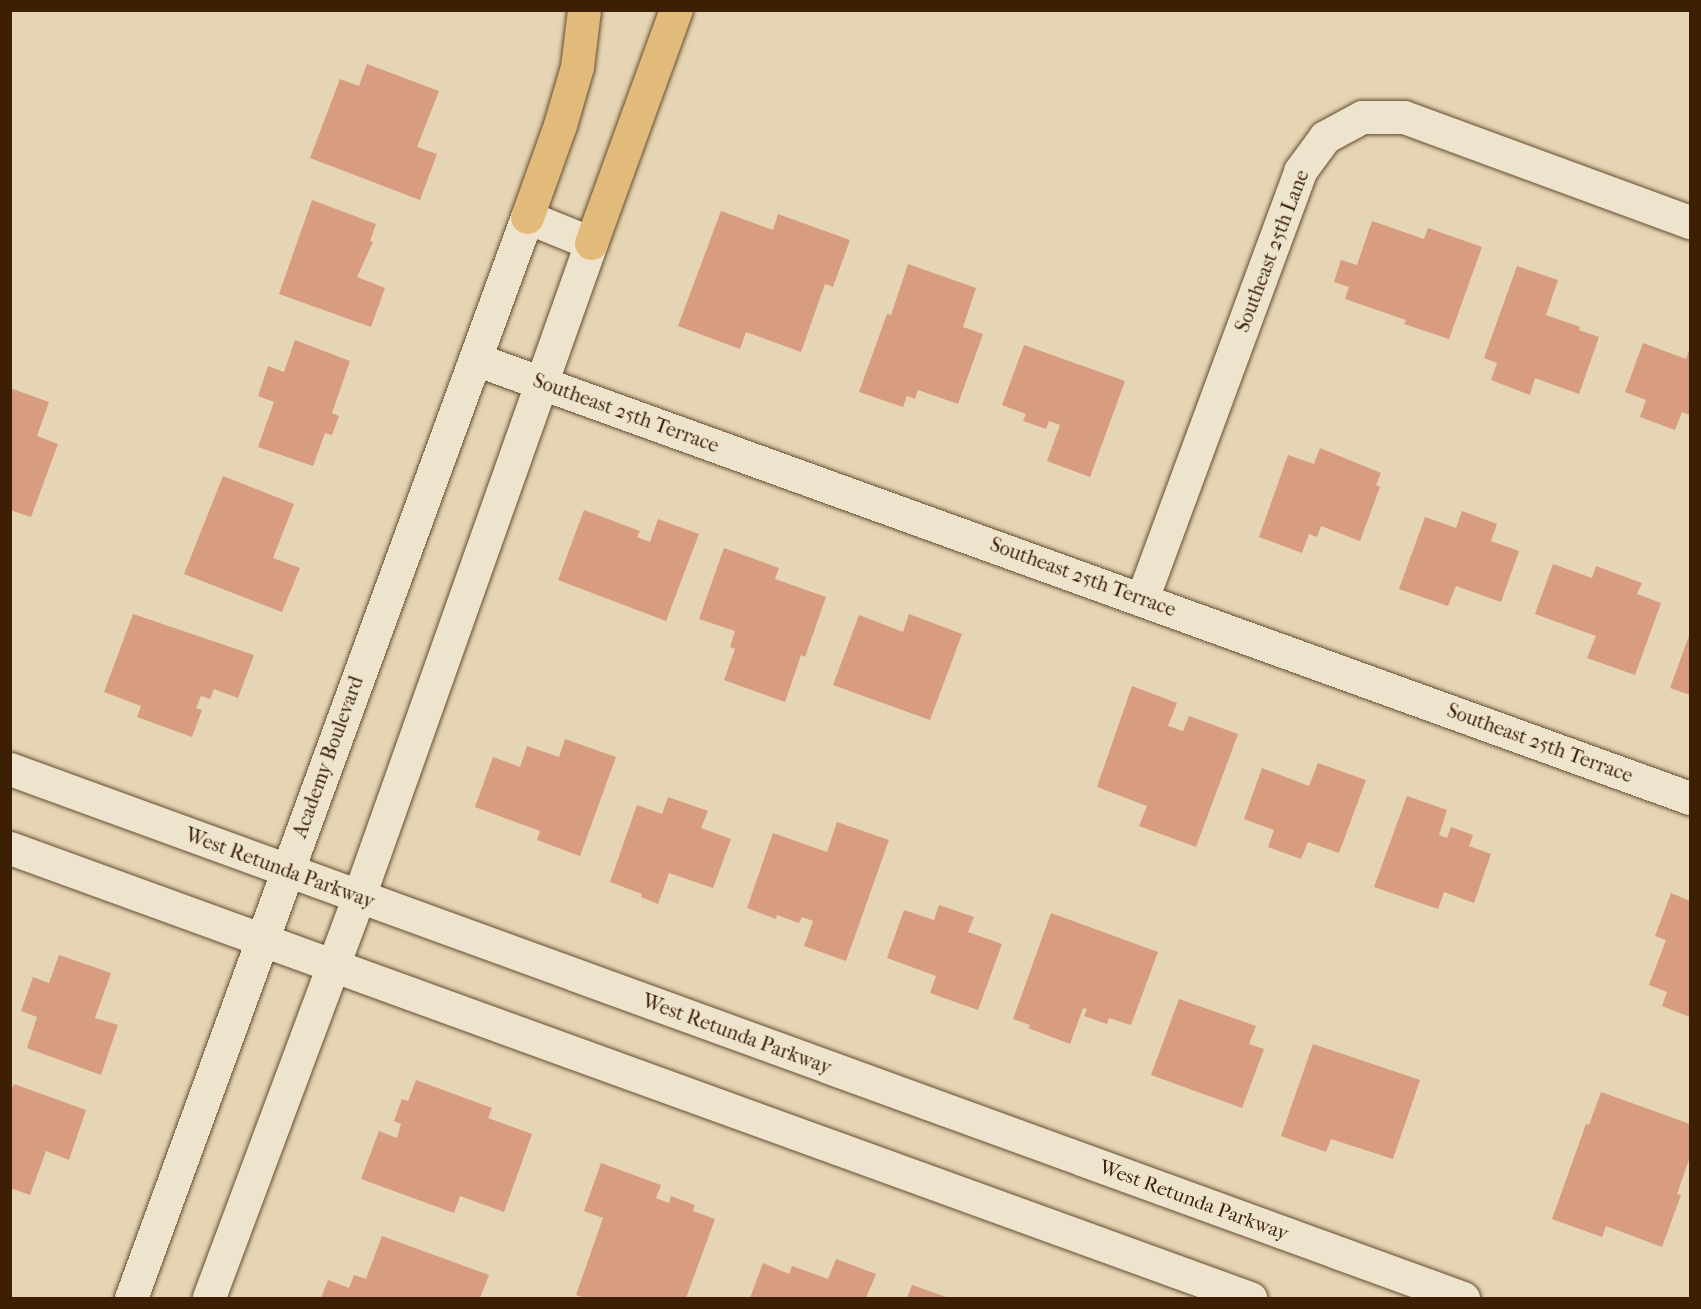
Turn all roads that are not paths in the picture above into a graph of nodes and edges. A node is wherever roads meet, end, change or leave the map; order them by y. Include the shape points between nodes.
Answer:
1 (584, 10) edge
2 (676, 10) edge
3 (526, 217) junction
4 (1690, 222) edge
5 (591, 243) junction
6 (475, 359) junction
7 (542, 382) junction
8 (1142, 599) junction
9 (10, 769) edge
10 (1690, 798) edge
11 (10, 848) edge
12 (287, 870) junction
13 (359, 896) junction
14 (261, 939) junction
15 (332, 965) junction
16 (131, 1299) edge
17 (209, 1299) edge
18 (1250, 1299) edge
19 (1463, 1299) edge

1 - 3 highway via 577,67
2 - 5 highway
3 - 5 street
3 - 6 street, Academy Boulevard
4 - 8 street, Southeast 25th Lane via 1404,117 1362,117 1325,137 1300,171
5 - 7 street
6 - 7 street, Southeast 25th Terrace
6 - 12 street, Academy Boulevard
7 - 8 street, Southeast 25th Terrace
7 - 13 street
8 - 10 street, Southeast 25th Terrace
9 - 12 street, West Retunda Parkway
11 - 14 street
12 - 13 street, West Retunda Parkway
12 - 14 street, Academy Boulevard
13 - 15 street
13 - 19 street, West Retunda Parkway
14 - 15 street
14 - 16 street, Academy Boulevard
15 - 17 street
15 - 18 street

